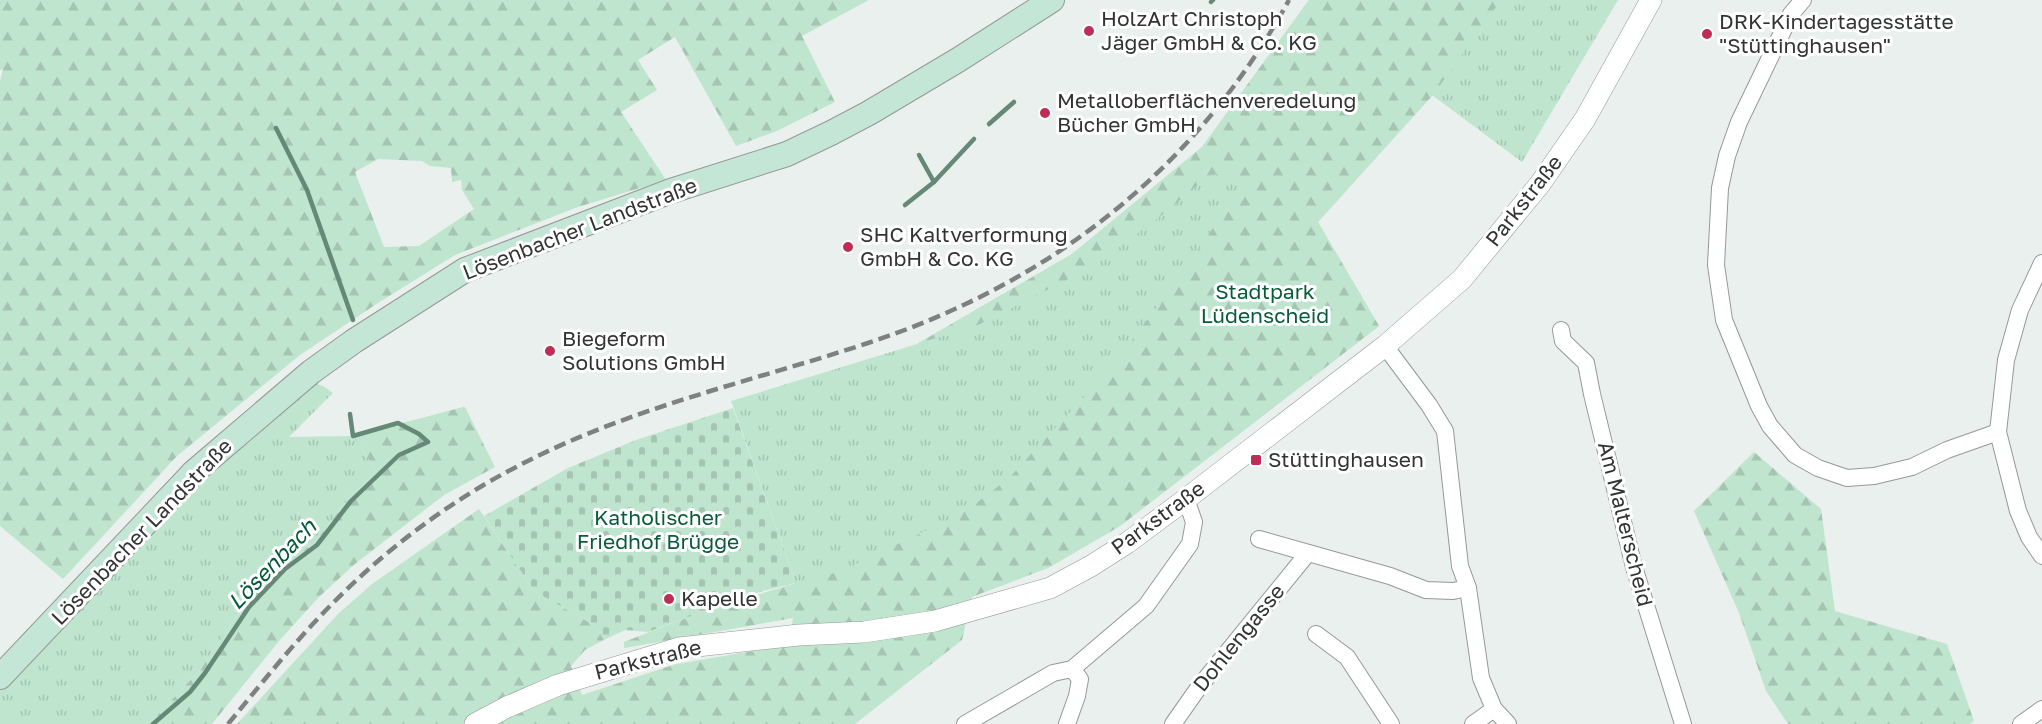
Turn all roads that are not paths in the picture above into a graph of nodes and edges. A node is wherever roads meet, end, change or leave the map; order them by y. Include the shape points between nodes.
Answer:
1 (1052, 0) edge
2 (1651, 0) edge
3 (1803, 0) edge
4 (2042, 263) edge
5 (1561, 330) dead end
6 (1384, 346) junction
7 (1998, 432) junction
8 (1186, 499) junction
9 (1259, 538) dead end
10 (1308, 553) junction
11 (2042, 556) edge
12 (1468, 588) junction
13 (1316, 634) dead end
14 (1072, 669) junction
15 (0, 677) edge
16 (1494, 709) junction
17 (2042, 709) edge
18 (475, 724) edge
19 (965, 724) edge
20 (1066, 724) edge
21 (1173, 724) edge
22 (1391, 724) edge
23 (1473, 724) edge
24 (1508, 724) edge
25 (1683, 724) edge
26 (2020, 724) edge

1 - 15 main road, Lösenbacher Landstraße via 869,113 822,137 787,154 671,191 465,270 354,341 310,372 194,472
2 - 6 street, Parkstraße via 1585,119 1540,184 1462,279
3 - 7 street via 1791,14 1739,122 1720,188 1716,265 1724,320 1759,406 1795,455 1847,478 1912,467
4 - 7 street via 2020,310 2006,360
5 - 25 street, Am Malterscheid via 1563,341 1586,363 1634,567
6 - 8 street, Parkstraße
6 - 12 street via 1444,431 1460,566
7 - 11 street via 2018,511
8 - 14 street via 1194,522 1190,544 1146,606
8 - 18 street, Parkstraße via 1127,543 1050,588 935,621 864,632 799,634 679,648 558,685
9 - 10 street
10 - 12 street via 1426,590
10 - 21 street, Dohlengasse
12 - 16 street via 1480,678
13 - 22 street via 1347,657
14 - 19 street via 1053,673
14 - 20 street via 1080,679
16 - 23 street
16 - 24 street
17 - 26 street

